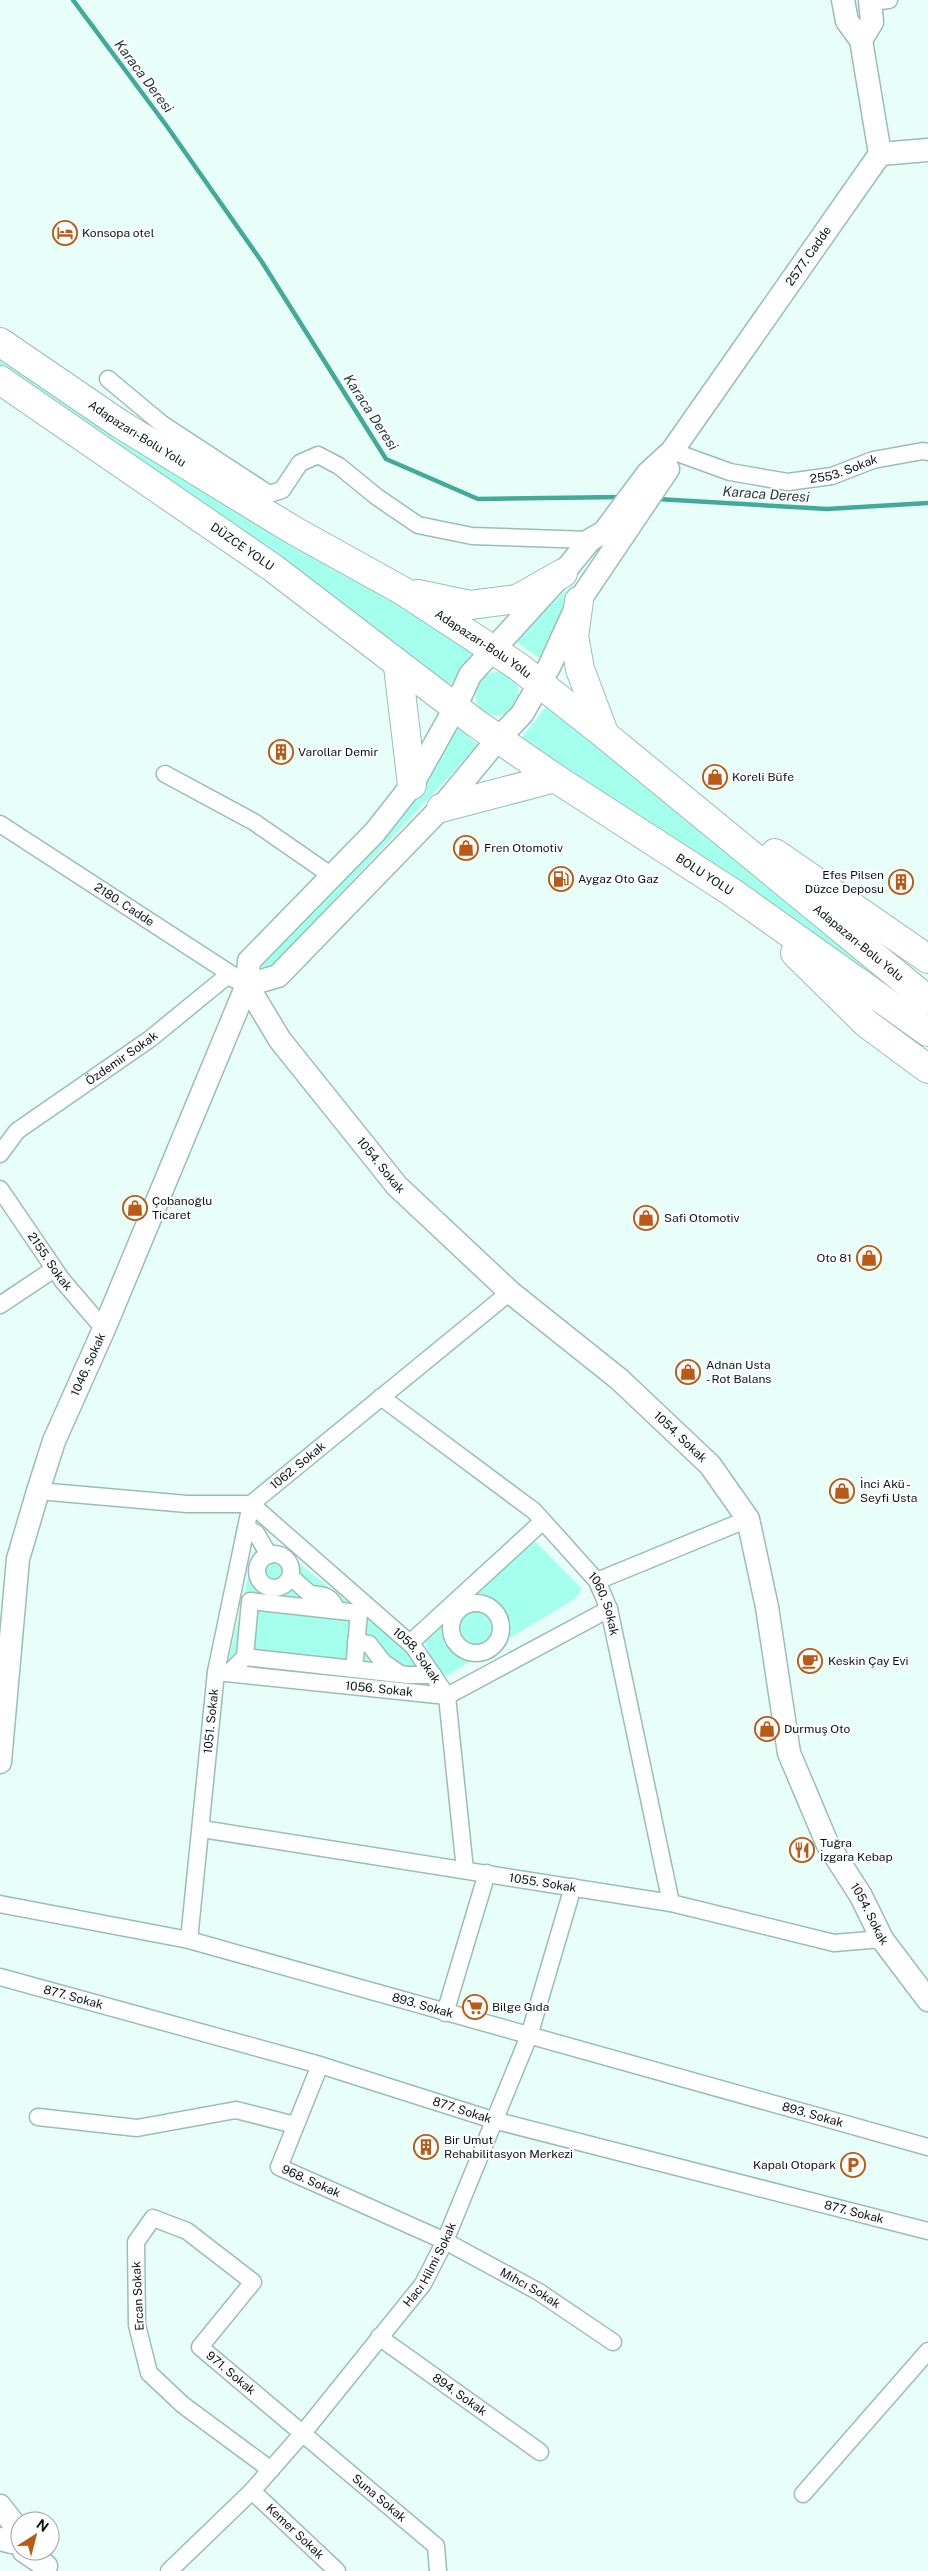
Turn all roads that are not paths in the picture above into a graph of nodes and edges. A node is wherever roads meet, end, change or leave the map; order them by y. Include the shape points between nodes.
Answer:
1 (843, 0) edge
2 (877, 1) edge
3 (861, 40) junction
4 (928, 150) edge
5 (880, 154) junction
6 (0, 342) edge
7 (108, 379) dead end
8 (0, 380) edge
9 (928, 452) edge
10 (663, 465) junction
11 (597, 536) junction
12 (563, 573) junction
13 (403, 591) junction
14 (579, 600) junction
15 (493, 650) junction
16 (398, 666) junction
17 (540, 684) junction
18 (455, 708) junction
19 (487, 732) junction
20 (605, 734) junction
21 (165, 774) dead end
22 (555, 778) junction
23 (412, 785) junction
24 (681, 797) junction
25 (441, 808) junction
26 (0, 824) edge
27 (332, 876) junction
28 (734, 893) junction
29 (928, 959) edge
30 (247, 985) junction
31 (928, 1000) edge
32 (928, 1032) edge
33 (928, 1069) edge
34 (0, 1154) edge
35 (0, 1189) edge
36 (54, 1269) junction
37 (510, 1292) junction
38 (0, 1305) edge
39 (104, 1330) junction
40 (382, 1397) junction
41 (38, 1491) junction
42 (251, 1504) junction
43 (748, 1519) junction
44 (543, 1521) junction
45 (246, 1528) junction
46 (269, 1555) junction
47 (291, 1577) junction
48 (597, 1581) junction
49 (273, 1596) junction
50 (456, 1606) junction
51 (362, 1609) junction
52 (609, 1609) junction
53 (337, 1610) junction
54 (356, 1642) junction
55 (410, 1643) junction
56 (491, 1649) junction
57 (245, 1657) junction
58 (502, 1666) junction
59 (354, 1669) junction
60 (223, 1672) junction
61 (400, 1674) junction
62 (433, 1675) junction
63 (447, 1696) junction
64 (0, 1762) edge
65 (202, 1829) junction
66 (465, 1870) junction
67 (486, 1873) junction
68 (573, 1887) junction
69 (671, 1903) junction
70 (0, 1904) edge
71 (882, 1939) junction
72 (189, 1940) junction
73 (0, 1977) edge
74 (928, 2000) edge
75 (445, 2014) junction
76 (529, 2036) junction
77 (320, 2065) junction
78 (38, 2117) dead end
79 (493, 2120) junction
80 (295, 2125) junction
81 (928, 2146) edge
82 (928, 2231) edge
83 (445, 2241) junction
84 (253, 2282) joint
85 (379, 2336) junction
86 (612, 2342) dead end
87 (928, 2351) edge
88 (303, 2433) junction
89 (540, 2452) dead end
90 (271, 2470) junction
91 (252, 2491) junction
92 (803, 2494) dead end
93 (0, 2506) edge
94 (10, 2533) edge
95 (169, 2571) edge
96 (336, 2571) edge
97 (438, 2571) edge

1 - 3 street via 847,21
2 - 3 street via 872,22
3 - 5 street
4 - 5 street
5 - 10 street, 2577. Cadde
6 - 13 highway, Adapazarı-Bolu Yolu via 133,432 293,530
7 - 11 street via 162,424 269,494 282,490 300,463 318,455 339,466 418,525 472,536
8 - 16 highway, DÜZCE YOLU via 273,568
9 - 10 street, 2553. Sokak via 873,460 832,476 788,482
10 - 11 street, 1046. Sokak
10 - 14 street via 627,530
11 - 12 street, 1046. Sokak
12 - 13 highway via 517,599 480,604
12 - 15 street, 1046. Sokak
13 - 15 highway, Adapazarı-Bolu Yolu
14 - 17 street
14 - 20 highway via 574,636 580,670
15 - 17 highway, Adapazarı-Bolu Yolu
15 - 18 street, 1046. Sokak via 470,675
16 - 18 highway, DÜZCE YOLU
16 - 23 highway
17 - 19 street via 522,714
17 - 20 highway, Adapazarı-Bolu Yolu
18 - 19 highway, DÜZCE YOLU
18 - 23 street, 1046. Sokak
19 - 22 highway, BOLU YOLU
19 - 25 street
20 - 24 highway, Adapazarı-Bolu Yolu
21 - 27 street via 254,822
22 - 25 highway
22 - 28 highway, BOLU YOLU
23 - 27 street, 1046. Sokak via 375,832
24 - 29 highway via 768,849
24 - 31 highway, Adapazarı-Bolu Yolu
25 - 30 street via 278,976
26 - 30 street, 2180. Cadde
27 - 30 street, 1046. Sokak via 249,961
28 - 32 highway, BOLU YOLU
28 - 33 highway via 867,1024
30 - 34 street, Özdemir Sokak via 227,976 150,1039 17,1131
30 - 37 street, 1054. Sokak via 280,1040 397,1186
30 - 39 street, 1046. Sokak
35 - 36 street, 2155. Sokak
36 - 38 street
36 - 39 street, 2155. Sokak
37 - 40 street, 1062. Sokak
37 - 43 street, 1054. Sokak via 619,1379 710,1465
39 - 41 street, 1046. Sokak via 54,1441
40 - 42 street, 1062. Sokak
40 - 44 street, 1060. Sokak
41 - 42 street via 187,1504
41 - 64 street, 1046. Sokak via 18,1559
42 - 45 street, 1051. Sokak
42 - 51 street, 1058. Sokak
43 - 48 street
43 - 71 street, 1054. Sokak via 767,1607 789,1754 827,1843 861,1896
44 - 48 street, 1060. Sokak
44 - 50 street
45 - 46 street via 256,1533
45 - 60 street, 1051. Sokak
46 - 47 street via 278,1554 288,1560
46 - 49 street via 258,1564 257,1576
47 - 49 street
47 - 53 street via 310,1594 332,1599
48 - 52 street, 1060. Sokak
49 - 53 street
49 - 57 street via 250,1601
50 - 55 street
50 - 56 street via 451,1631 458,1646 480,1654
50 - 56 street via 484,1604 498,1614 502,1631
51 - 53 street
51 - 54 street
51 - 55 street, 1058. Sokak
52 - 58 street
52 - 69 street, 1060. Sokak
54 - 59 street
54 - 61 street via 369,1644 383,1662
55 - 62 street, 1058. Sokak
56 - 58 street
57 - 59 street
57 - 60 street
58 - 63 street
59 - 61 street
60 - 63 street, 1056. Sokak
60 - 65 street, 1051. Sokak
61 - 62 street
62 - 63 street, 1058. Sokak
63 - 66 street, 1058. Sokak
65 - 66 street, 1055. Sokak
65 - 72 street, 1051. Sokak
66 - 67 street, 1055. Sokak
67 - 68 street, 1055. Sokak
67 - 75 street
68 - 69 street, 1055. Sokak
68 - 76 street, Hacı Hilmi Sokak
69 - 71 street, 1055. Sokak via 834,1943
70 - 72 street, 893. Sokak
71 - 74 street, 1054. Sokak
72 - 75 street, 893. Sokak
73 - 77 street, 877. Sokak
75 - 76 street, 893. Sokak
76 - 79 street, Hacı Hilmi Sokak
76 - 81 street, 893. Sokak
77 - 79 street, 877. Sokak
77 - 80 street, 968. Sokak
78 - 80 street via 137,2128 236,2110
79 - 82 street, 877. Sokak
79 - 83 street, Hacı Hilmi Sokak
80 - 83 street, 968. Sokak via 279,2167
83 - 85 street, Hacı Hilmi Sokak via 423,2284
83 - 86 street, Mıhcı Sokak via 539,2292
84 - 88 street, 971. Sokak via 200,2347
84 - 90 street, Ercan Sokak via 187,2231 153,2218 136,2242 137,2325 150,2373 184,2405
85 - 88 street, Hacı Hilmi Sokak
85 - 89 street, 894. Sokak
87 - 92 street
88 - 90 street, Hacı Hilmi Sokak
88 - 97 street, Suna Sokak via 436,2546
90 - 91 street, Hacı Hilmi Sokak
91 - 95 street, Hacı Hilmi Sokak
91 - 96 street, Kemer Sokak
93 - 94 street

